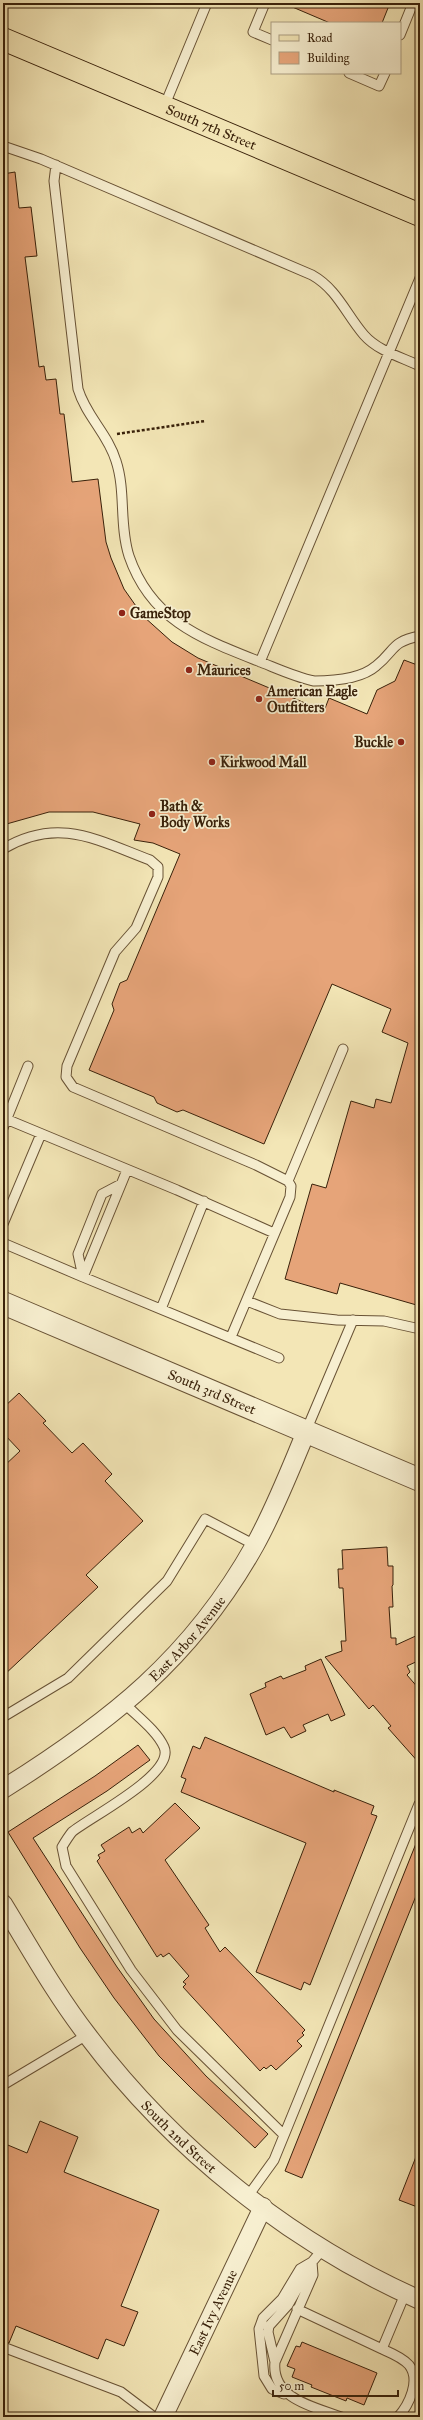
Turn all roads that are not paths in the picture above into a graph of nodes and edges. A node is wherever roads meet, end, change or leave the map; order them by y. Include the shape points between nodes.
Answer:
1 (207, 3) edge
2 (265, 3) edge
3 (413, 3) edge
4 (401, 33) edge
5 (3, 39) edge
6 (271, 40) edge
7 (351, 74) edge
8 (385, 74) edge
9 (164, 107) junction
10 (3, 146) edge
11 (56, 165) junction
12 (420, 215) edge
13 (420, 278) edge
14 (389, 352) junction
15 (420, 366) edge
16 (420, 636) edge
17 (260, 662) junction
18 (3, 849) edge
19 (343, 1049) dead end
20 (28, 1066) dead end
21 (5, 1124) edge
22 (41, 1134) junction
23 (127, 1170) junction
24 (288, 1181) junction
25 (121, 1184) junction
26 (204, 1201) junction
27 (3, 1224) edge
28 (274, 1233) junction
29 (3, 1243) edge
30 (82, 1277) junction
31 (247, 1300) junction
32 (3, 1303) edge
33 (161, 1308) junction
34 (353, 1320) junction
35 (420, 1329) edge
36 (231, 1336) junction
37 (279, 1358) dead end
38 (306, 1432) junction
39 (420, 1480) edge
40 (255, 1545) junction
41 (125, 1704) junction
42 (3, 1717) edge
43 (3, 1789) edge
44 (419, 1804) edge
45 (3, 1904) edge
46 (87, 2035) junction
47 (3, 2085) edge
48 (284, 2135) junction
49 (248, 2196) junction
50 (263, 2207) junction
51 (318, 2255) junction
52 (412, 2297) edge
53 (297, 2309) junction
54 (3, 2347) edge
55 (382, 2349) junction
56 (275, 2362) junction
57 (291, 2397) junction
58 (154, 2417) edge
59 (163, 2417) edge
60 (341, 2417) edge
61 (398, 2417) edge

1 - 9 lane
2 - 6 lane via 254,32
3 - 4 lane
5 - 9 main road, South 7th Street
7 - 8 lane via 379,86
9 - 12 main road, South 7th Street
10 - 11 lane
11 - 14 lane via 319,279 333,292 364,334
11 - 17 lane via 54,182 78,389 86,410 105,436 116,460 129,556 145,587 166,613 190,632
13 - 14 lane
14 - 15 lane
14 - 17 lane
16 - 17 lane via 400,641 369,671 333,680 305,679
18 - 24 lane via 31,836 64,832 82,834 155,863 158,867 158,877 133,933 112,959 67,1066 66,1077 73,1087
19 - 24 lane
20 - 21 lane
21 - 22 lane
22 - 23 lane
22 - 27 lane
23 - 25 lane
23 - 26 lane
24 - 28 lane via 291,1186 290,1197
25 - 30 lane
25 - 30 lane via 102,1194 78,1254
26 - 28 lane
26 - 33 lane
28 - 31 lane
29 - 30 lane
30 - 33 lane
31 - 34 lane via 280,1314
31 - 36 lane
32 - 38 street, South 3rd Street
33 - 36 lane
34 - 35 lane via 384,1321
34 - 38 lane
36 - 37 lane
38 - 39 street, South 3rd Street
38 - 40 street, East Arbor Avenue
40 - 41 street, East Arbor Avenue via 232,1583 197,1631
40 - 42 lane via 205,1519 167,1581 68,1678
41 - 43 street, East Arbor Avenue via 75,1743
41 - 48 lane via 160,1739 165,1749 164,1759 151,1777 73,1832 62,1847 66,1866 131,1970 178,2030
44 - 48 lane
45 - 46 street, South 2nd Street
46 - 47 lane
46 - 49 street, South 2nd Street via 156,2115 197,2154
48 - 49 lane via 274,2160
49 - 50 street, South 2nd Street
50 - 51 street, South 2nd Street
50 - 59 street, East Ivy Avenue
51 - 52 street, South 2nd Street
51 - 53 lane via 313,2275
51 - 56 lane via 288,2305 270,2326 268,2332
51 - 57 lane via 300,2269 282,2299 263,2318 259,2329 264,2376 272,2389
52 - 55 lane
53 - 55 lane
53 - 56 lane
54 - 58 lane via 121,2392
55 - 61 lane via 403,2360 413,2372 413,2388
56 - 57 lane via 277,2381
57 - 60 lane

